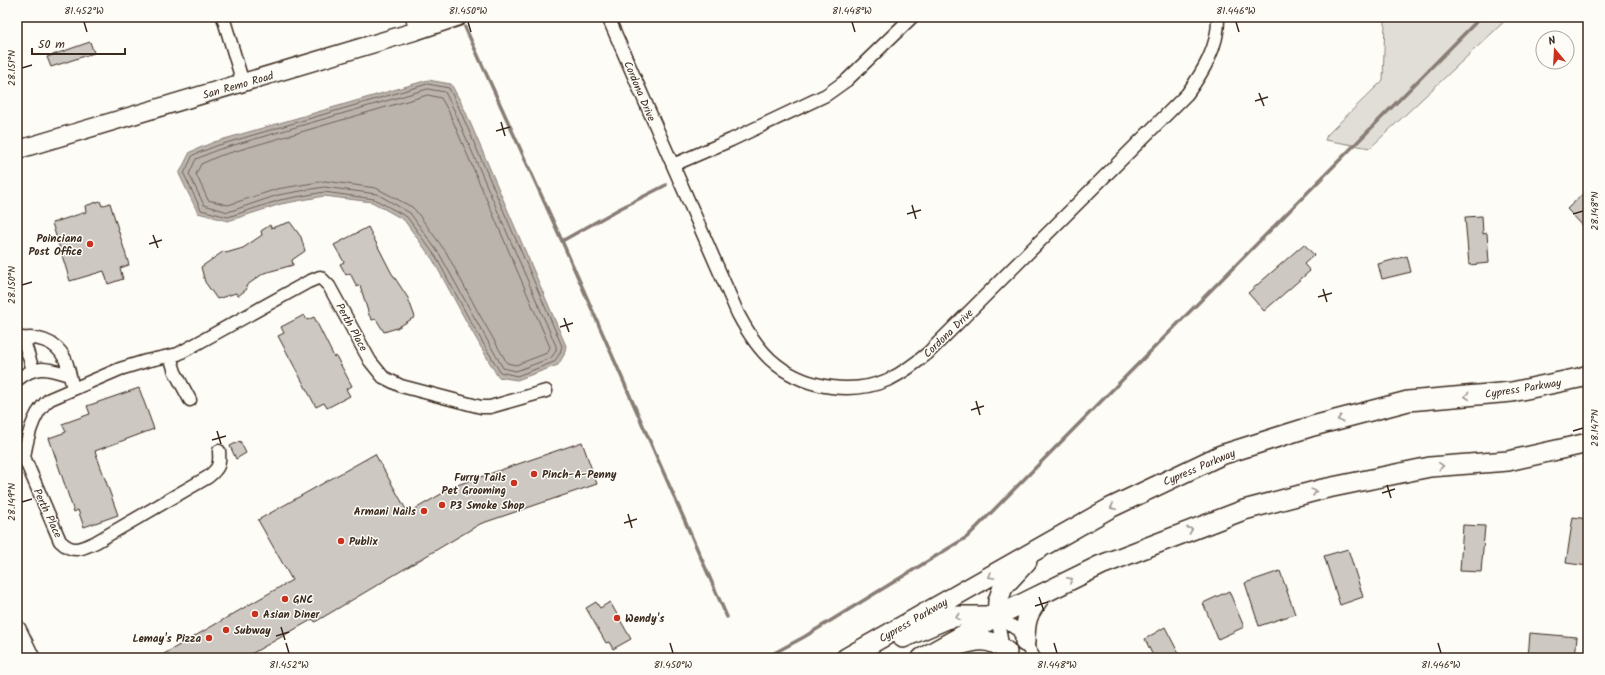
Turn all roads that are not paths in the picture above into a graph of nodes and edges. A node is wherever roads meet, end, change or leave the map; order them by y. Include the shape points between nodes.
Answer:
1 (224, 17) edge
2 (458, 17) edge
3 (608, 17) edge
4 (1218, 17) edge
5 (905, 20) edge
6 (414, 24) edge
7 (243, 83) junction
8 (17, 150) edge
9 (672, 165) junction
10 (20, 339) edge
11 (170, 356) junction
12 (33, 370) junction
13 (69, 375) junction
14 (1588, 375) edge
15 (17, 380) edge
16 (73, 388) junction
17 (546, 391) dead end
18 (190, 400) dead end
19 (1588, 443) edge
20 (219, 451) dead end
21 (1037, 550) junction
22 (1044, 593) junction
23 (997, 616) junction
24 (17, 629) edge
25 (871, 644) junction
26 (1029, 650) edge
27 (930, 654) edge
28 (1008, 655) edge
29 (31, 658) edge
30 (846, 658) edge

1 - 7 street
2 - 6 street, San Remo Road
3 - 9 street, Cordona Drive
4 - 9 street, Cordona Drive via 1211,54 1187,94 928,353 900,374 874,385 841,388 816,384 789,374 765,354 746,330 738,314
5 - 9 street via 848,80 826,95
6 - 7 street, San Remo Road
7 - 8 street, San Remo Road
10 - 12 street
10 - 13 street via 40,338 48,341 60,351
11 - 16 street, Perth Place via 120,369
11 - 17 street, Perth Place via 320,277 329,286 370,361 383,377 401,386 481,407 490,407
11 - 18 street via 175,372
12 - 13 street via 48,368
12 - 15 street
13 - 16 street
14 -> 21 main road, Cypress Parkway via 1512,392 1408,401 1313,426 1221,455 1110,508
16 - 20 street, Perth Place via 43,404 26,446 24,458 60,541 72,550 96,542 208,477 217,470 220,461
22 -> 19 main road via 1101,565 1244,510 1323,489 1430,466 1508,461
21 - 23 main road via 1003,587 998,600
21 -> 25 main road, Cypress Parkway
22 - 23 main road
22 - 26 main road via 1029,612 1025,627
23 -> 25 main road via 959,616 936,623 891,644
23 - 26 street via 1018,630
23 - 27 main road
23 - 28 street via 1002,644
24 - 29 street
25 - 30 main road, Cypress Parkway
27 - 28 main road via 968,642 985,640 998,644

